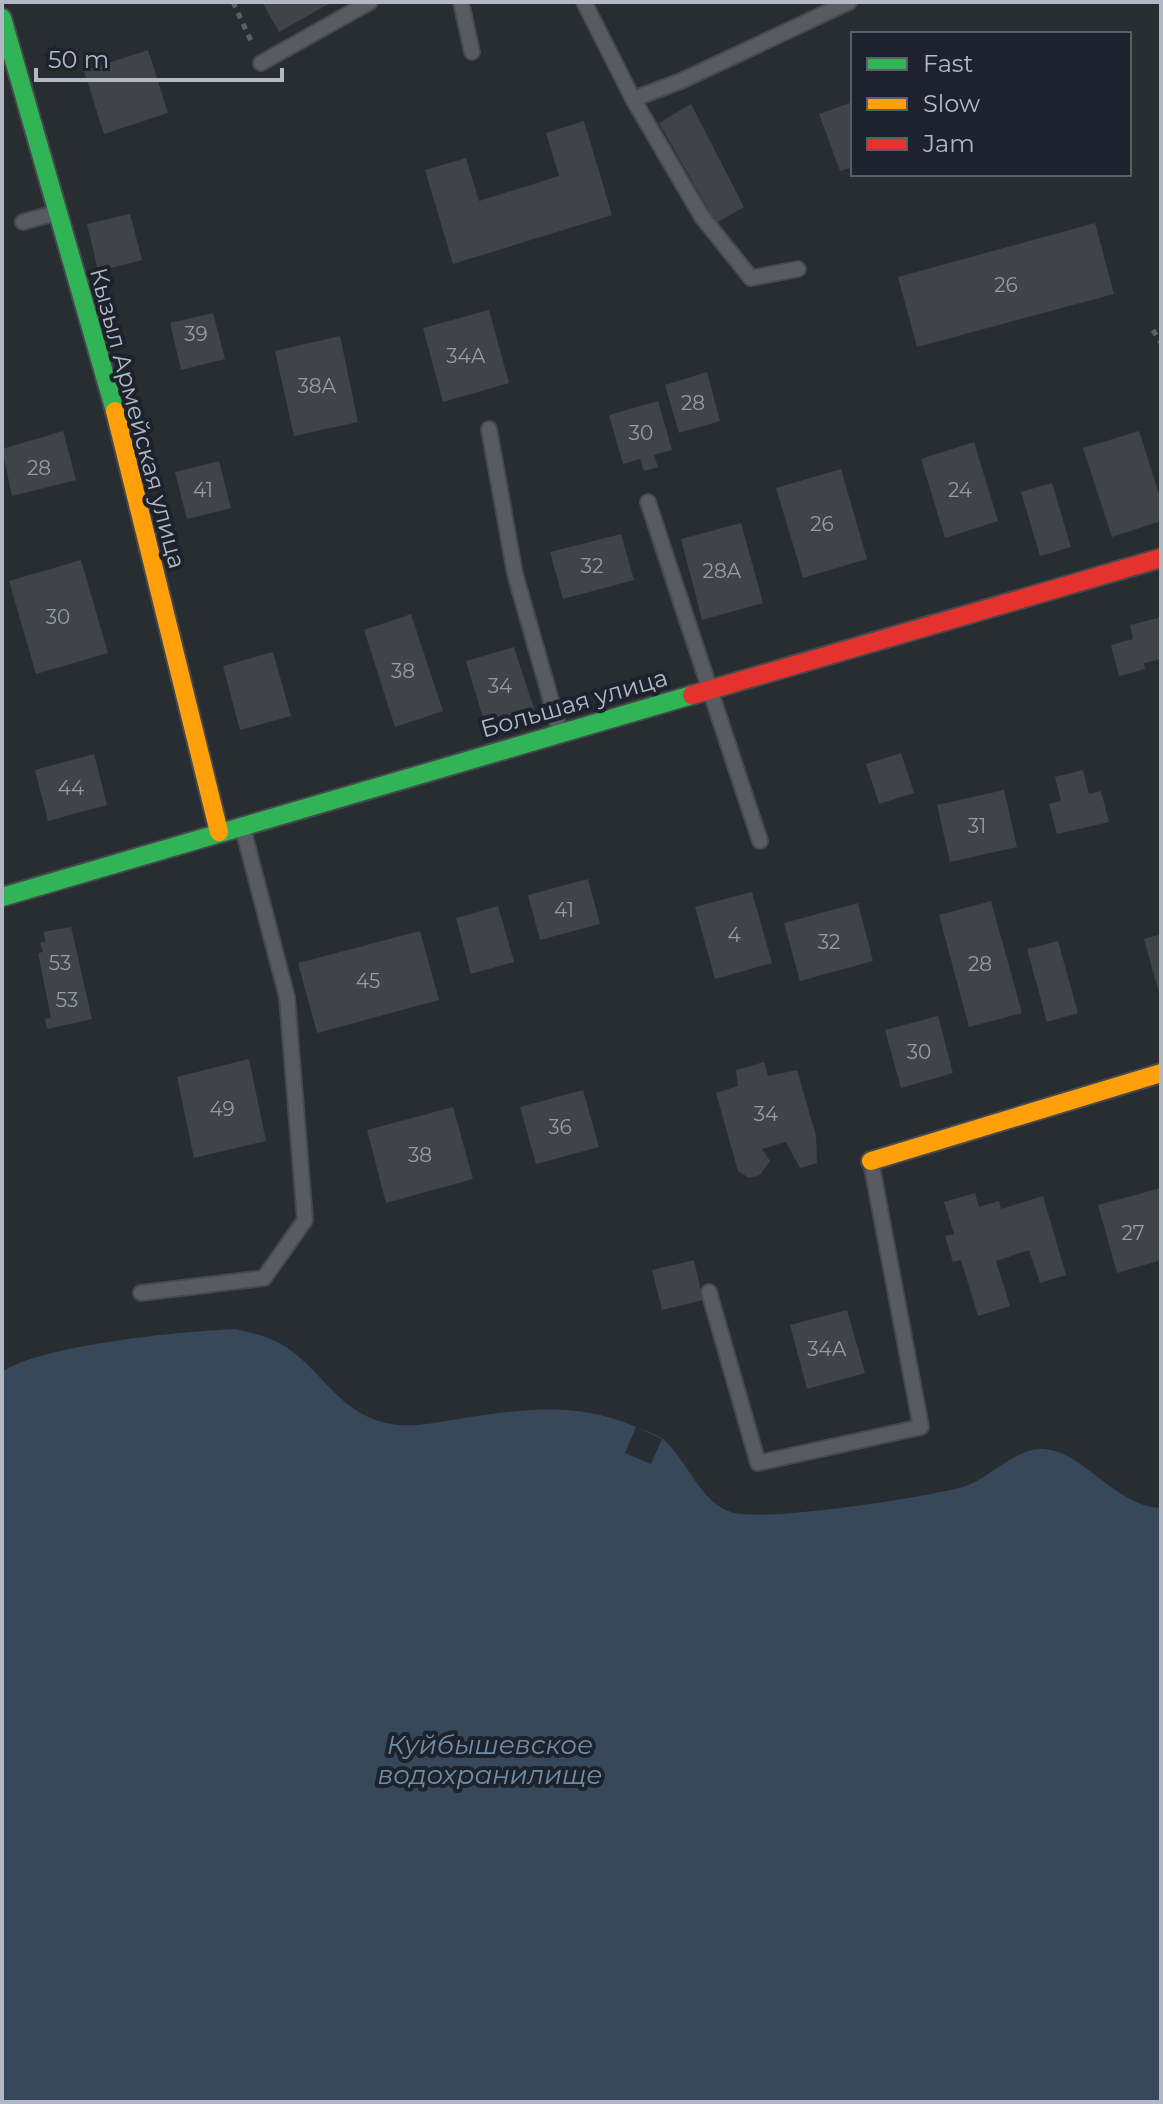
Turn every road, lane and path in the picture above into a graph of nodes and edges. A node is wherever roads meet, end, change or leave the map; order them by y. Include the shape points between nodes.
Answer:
1 (233, 2) edge
2 (370, 2) edge
3 (461, 2) edge
4 (584, 2) edge
5 (849, 2) edge
6 (2, 18) edge
7 (472, 52) dead end
8 (261, 63) joint
9 (633, 99) junction
10 (56, 213) junction
11 (23, 222) dead end
12 (798, 269) dead end
13 (1153, 330) dead end
14 (1161, 343) edge
15 (489, 429) dead end
16 (648, 502) dead end
17 (1161, 558) edge
18 (707, 689) junction
19 (560, 732) junction
20 (242, 825) junction
21 (219, 832) junction
22 (760, 841) dead end
23 (2, 897) edge
24 (1161, 1073) edge
25 (871, 1161) joint
26 (709, 1292) dead end
27 (141, 1293) dead end

1 - 8 path
2 - 8 lane
3 - 7 lane
4 - 9 lane
5 - 9 lane
6 - 10 street, Кызыл Армейская улица
9 - 12 lane via 702,217 751,278
10 - 11 lane
10 - 21 street, Кызыл Армейская улица via 114,407
13 - 14 path
15 - 19 lane via 515,574
16 - 18 lane
17 - 18 street, Большая улица
18 - 19 street, Большая улица
18 - 22 lane
19 - 20 street, Большая улица
20 - 21 street, Большая улица
20 - 27 lane via 287,997 305,1220 264,1278
21 - 23 street, Большая улица
24 - 25 street
25 - 26 lane via 921,1427 758,1463

